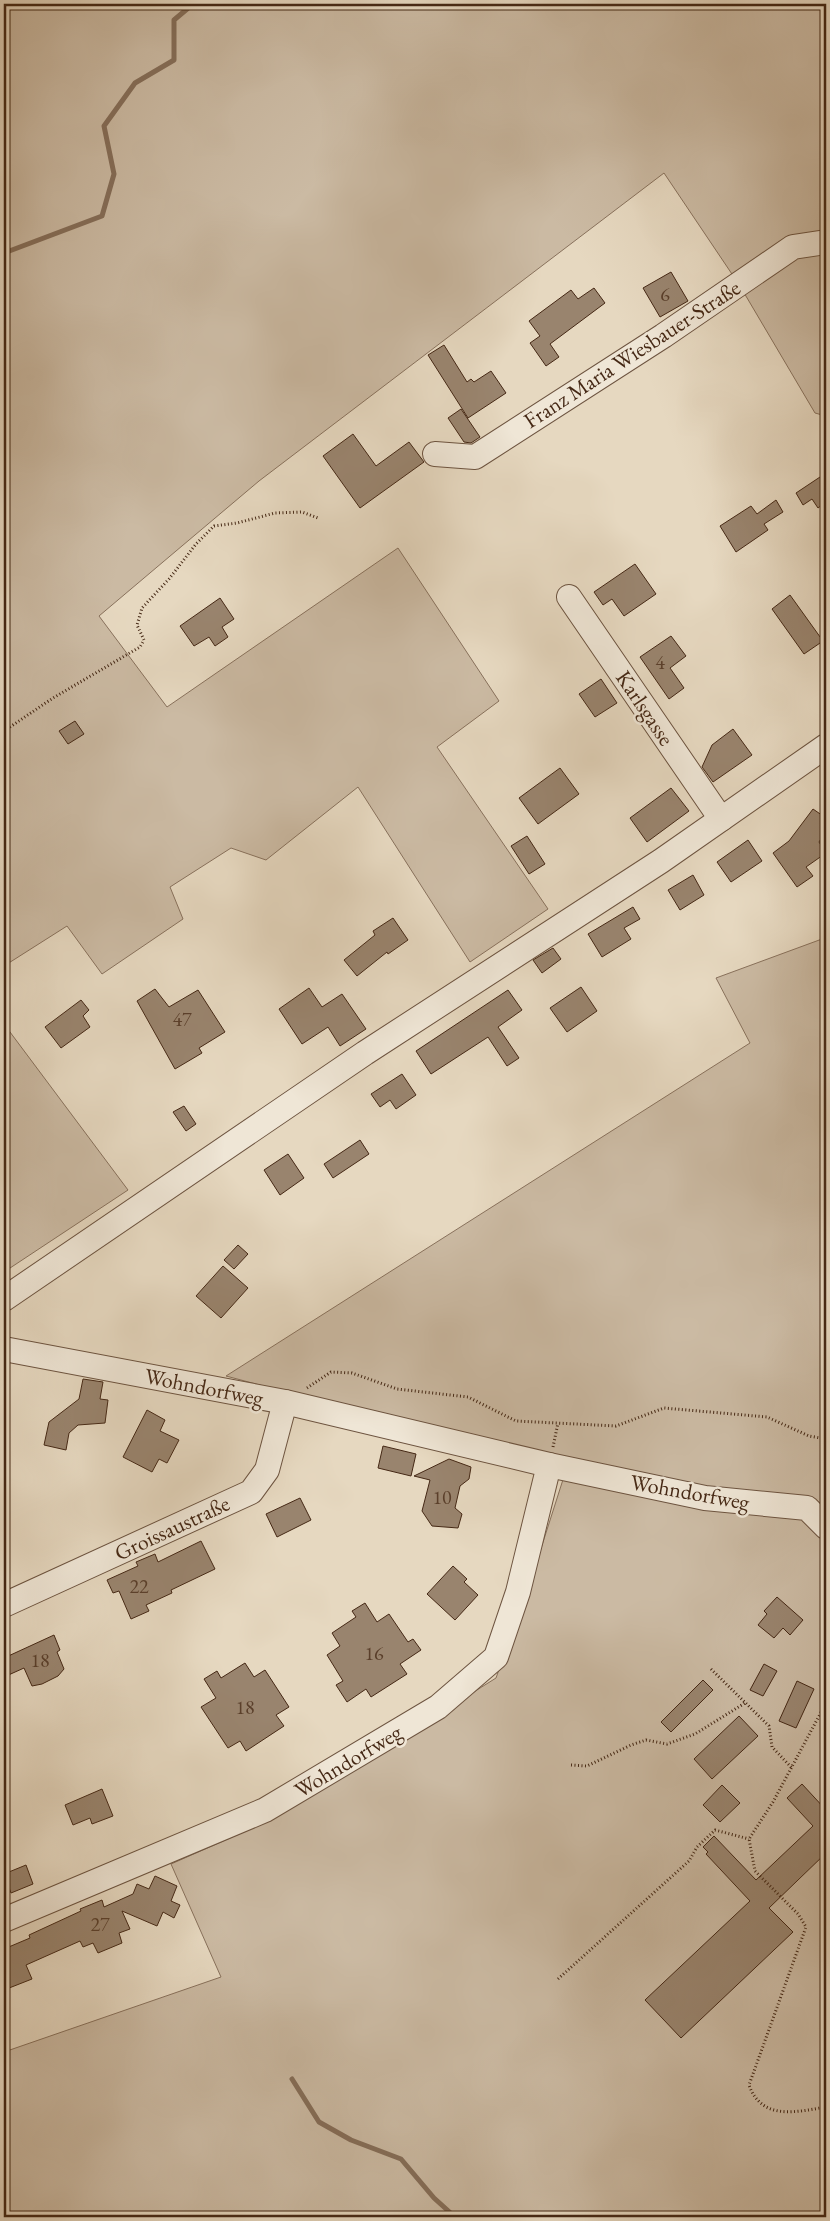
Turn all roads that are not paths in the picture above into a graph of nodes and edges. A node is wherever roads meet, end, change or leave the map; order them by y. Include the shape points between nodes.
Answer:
1 (826, 242) edge
2 (435, 454) dead end
3 (569, 597) dead end
4 (826, 746) edge
5 (721, 819) junction
6 (4, 1299) edge
7 (4, 1348) edge
8 (285, 1402) junction
9 (549, 1465) junction
10 (826, 1527) edge
11 (4, 1605) edge
12 (4, 1920) edge

1 - 2 street, Franz Maria Wiesbauer-Straße via 793,247 475,457
3 - 5 street, Karlsgasse
4 - 5 street
5 - 6 street via 365,1053
7 - 8 street, Wohndorfweg
8 - 9 street, Wohndorfweg
8 - 11 street, Groissaustraße via 267,1470 251,1492
9 - 10 street, Wohndorfweg via 705,1498 807,1508
9 - 12 street, Wohndorfweg via 518,1592 496,1657 438,1707 265,1810

